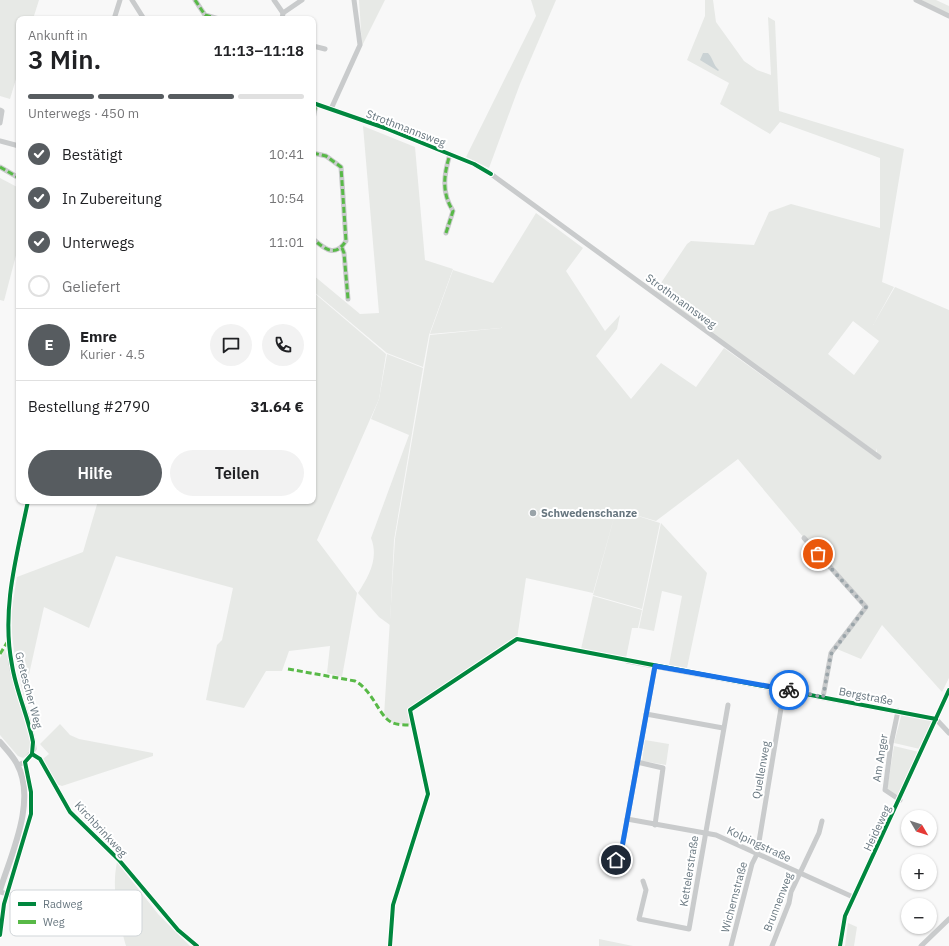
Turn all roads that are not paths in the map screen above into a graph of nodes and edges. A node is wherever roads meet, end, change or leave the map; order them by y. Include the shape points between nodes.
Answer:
1 (120, 0) edge
2 (132, 0) edge
3 (274, 0) edge
4 (302, 0) edge
5 (354, 0) edge
6 (916, 0) edge
7 (199, 1) edge
8 (283, 13) junction
9 (115, 16) edge
10 (142, 16) edge
11 (208, 16) edge
12 (282, 16) edge
13 (949, 16) edge
14 (316, 47) edge
15 (326, 49) dead end
16 (316, 103) edge
17 (331, 109) junction
18 (0, 110) edge
19 (0, 123) edge
20 (0, 141) edge
21 (16, 145) edge
22 (316, 154) edge
23 (450, 154) junction
24 (0, 167) edge
25 (16, 176) edge
26 (446, 233) dead end
27 (316, 242) edge
28 (342, 248) junction
29 (348, 299) dead end
30 (879, 457) dead end
31 (27, 504) edge
32 (804, 538) dead end
33 (627, 661) dead end
34 (655, 666) junction
35 (784, 690) junction
36 (949, 690) edge
37 (823, 697) junction
38 (728, 705) dead end
39 (898, 711) junction
40 (646, 714) junction
41 (936, 719) junction
42 (723, 728) junction
43 (949, 733) edge
44 (0, 742) edge
45 (32, 754) junction
46 (637, 762) junction
47 (18, 765) junction
48 (900, 800) junction
49 (628, 819) junction
50 (822, 821) dead end
51 (655, 825) junction
52 (705, 834) junction
53 (756, 854) junction
54 (616, 860) dead end
55 (799, 873) junction
56 (643, 881) dead end
57 (0, 891) edge
58 (10, 894) edge
59 (853, 897) junction
60 (949, 920) edge
61 (198, 946) edge
62 (731, 946) edge
63 (772, 946) edge
64 (840, 946) edge
65 (920, 946) edge

1 - 9 street
2 - 10 street
3 - 8 street
4 - 8 street
5 - 17 street via 360,45
6 - 13 street
7 - 11 street via 205,15
8 - 12 street
14 - 15 street
16 - 17 street, Strothmannsweg
17 - 23 street, Strothmannsweg
18 - 19 street
20 - 21 street
22 - 28 street via 326,156 341,167 346,241
23 - 26 street via 444,174 446,197 453,211
23 - 30 street, Strothmannsweg via 491,174
24 - 25 street
27 - 28 street via 325,249 334,251
28 - 29 street
31 - 45 street, Gretescher Weg via 10,590 8,627 12,665 32,735
32 - 37 street, Bergstraße via 866,607 831,654
33 - 34 street, Bergstraße
34 - 35 street, Bergstraße
34 - 40 street
35 - 37 street, Bergstraße
35 - 53 street, Quellenweg
36 - 41 street, Heideweg
37 - 39 street, Bergstraße
38 - 42 street, Kettelerstraße
39 - 41 street, Bergstraße
39 - 48 street, Am Anger via 885,790
40 - 42 street
40 - 46 street
41 - 43 street
41 - 48 street, Heideweg
42 - 52 street, Kettelerstraße
44 - 47 street
45 - 47 street
45 - 61 street, Kirchbrinkweg via 40,759 70,812 119,860 178,930
46 - 49 street
46 - 51 street via 663,768
47 - 57 street via 23,781 24,806
48 - 59 street, Heideweg
49 - 51 street, Kolpingstraße
49 - 54 street via 621,853
50 - 55 street, Brunnenweg via 819,833
51 - 52 street, Kolpingstraße
52 - 53 street, Kolpingstraße via 716,835
52 - 56 street, Kettelerstraße via 689,929 639,919 646,890
53 - 55 street, Kolpingstraße
53 - 62 street, Wichernstraße
55 - 59 street, Kolpingstraße
55 - 63 street, Brunnenweg
57 - 58 street
59 - 64 street, Heideweg via 842,927
60 - 65 street

